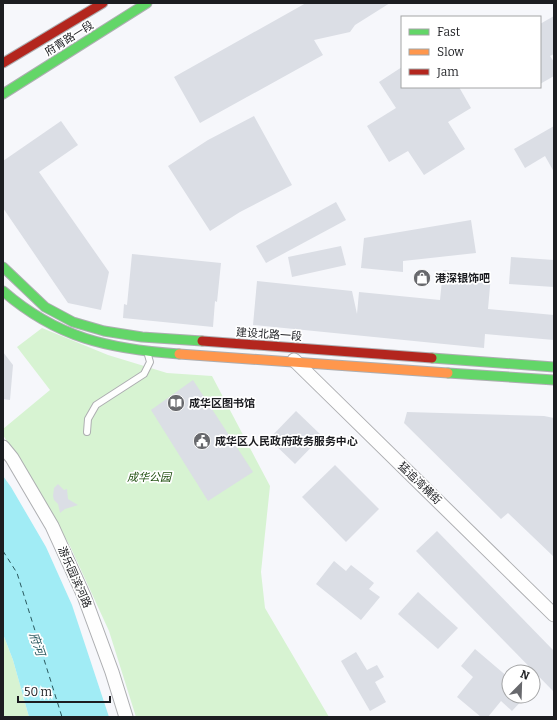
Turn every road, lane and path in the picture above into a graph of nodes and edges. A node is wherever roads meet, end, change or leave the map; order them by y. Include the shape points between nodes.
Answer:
1 (103, 3) edge
2 (147, 3) edge
3 (3, 63) edge
4 (3, 94) edge
5 (3, 268) edge
6 (3, 291) edge
7 (147, 352) junction
8 (294, 354) junction
9 (554, 367) edge
10 (554, 380) edge
11 (87, 432) dead end
12 (3, 447) edge
13 (554, 615) edge
14 (126, 717) edge

1 - 3 main road, 府青路一段
2 - 4 main road, 府青路一段
5 - 8 main road, 建设北路一段 via 44,307 73,322 104,331 142,337
6 - 7 main road, 建设北路一段 via 14,302 45,322 81,338 117,348
7 - 8 main road, 建设北路一段
7 - 11 lane via 150,362 144,374 96,406 88,419
8 - 9 main road, 建设北路一段
8 - 10 main road, 建设北路一段
8 - 13 street, 猛追湾横街
12 - 14 street, 游乐园滨河路 via 52,526 84,596

